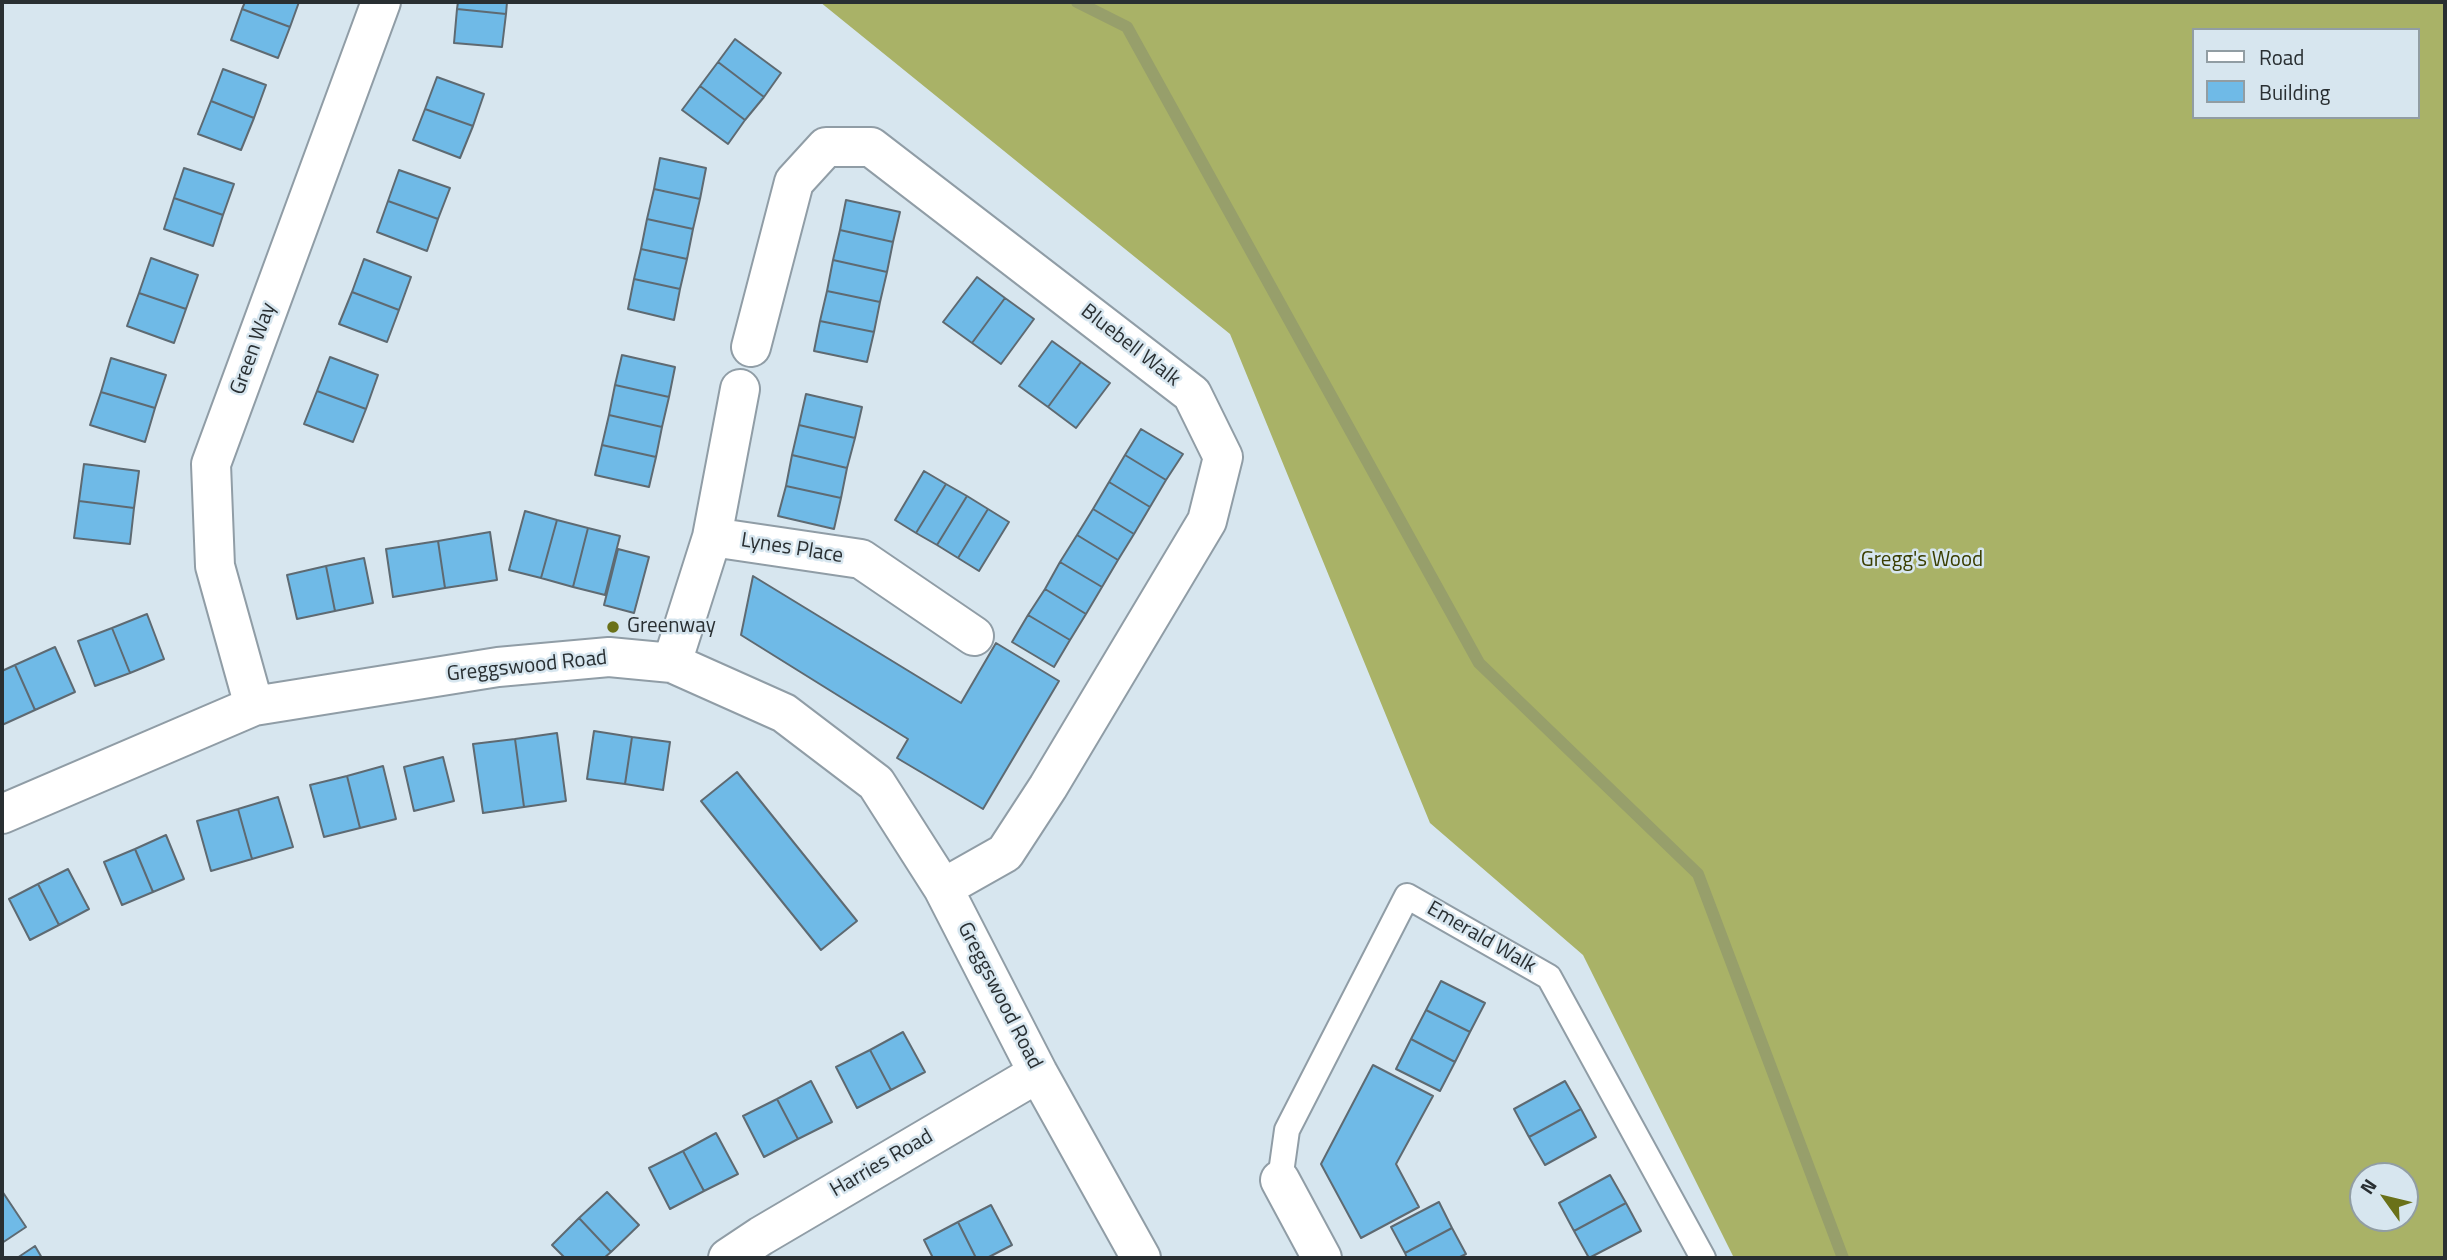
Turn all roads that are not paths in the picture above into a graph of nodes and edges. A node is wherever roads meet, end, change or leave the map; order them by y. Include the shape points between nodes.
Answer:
1 (381, 2) edge
2 (751, 347) dead end
3 (740, 390) dead end
4 (712, 537) junction
5 (974, 636) dead end
6 (672, 663) junction
7 (254, 706) junction
8 (2, 814) edge
9 (943, 888) junction
10 (1038, 1073) junction
11 (1280, 1180) joint
12 (728, 1258) edge
13 (1141, 1258) edge
14 (1322, 1258) edge
15 (1703, 1258) edge

1 - 7 street, Green Way via 211,464 215,566
2 - 9 street, Bluebell Walk via 794,182 826,147 871,147 1192,394 1223,457 1207,521 1006,853
3 - 4 street, Lynes Place
4 - 5 street, Lynes Place via 861,559
4 - 6 street, Lynes Place
6 - 7 street, Greggswood Road via 608,657 498,667
6 - 9 street, Greggswood Road via 784,713 876,783
7 - 8 street, Greggswood Road
9 - 10 street, Greggswood Road
10 - 12 street, Harries Road
10 - 13 street, Greggswood Road
11 - 14 street
11 - 15 lane, Emerald Walk via 1287,1130 1407,896 1549,977

